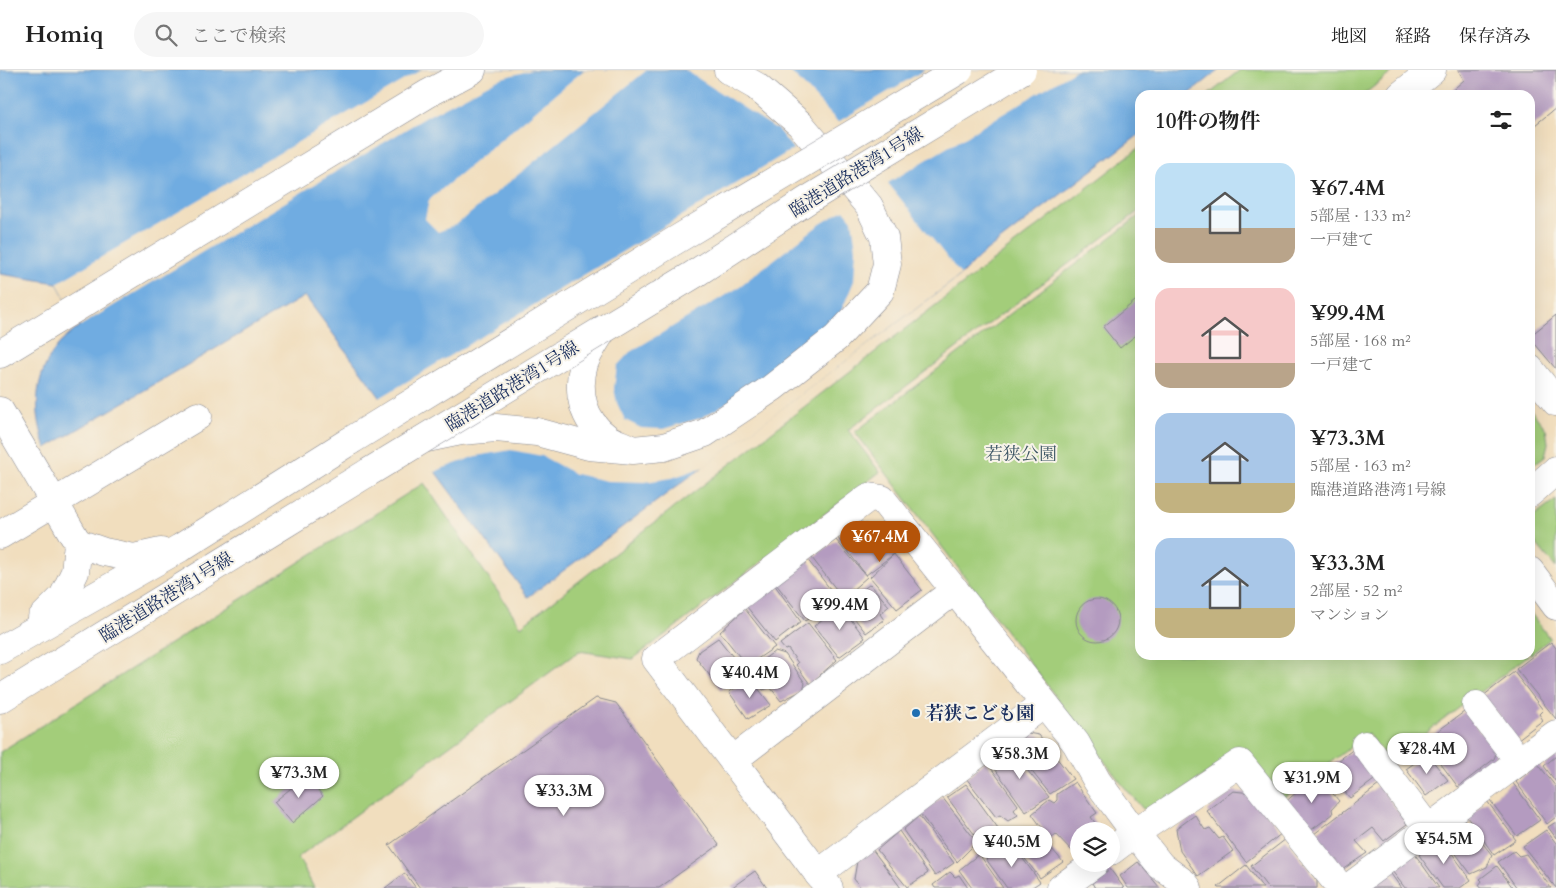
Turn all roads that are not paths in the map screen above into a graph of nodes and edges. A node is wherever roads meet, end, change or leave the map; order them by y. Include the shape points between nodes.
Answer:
1 (472, 70) edge
2 (728, 70) edge
3 (958, 70) edge
4 (1022, 70) edge
5 (1432, 70) edge
6 (1406, 90) edge
7 (603, 329) junction
8 (0, 354) edge
9 (1535, 375) edge
10 (1556, 402) edge
11 (0, 411) edge
12 (198, 416) dead end
13 (427, 438) junction
14 (633, 450) junction
15 (1556, 470) edge
16 (1535, 489) edge
17 (54, 501) junction
18 (0, 535) edge
19 (78, 543) junction
20 (180, 548) junction
21 (1535, 578) edge
22 (955, 590) junction
23 (1556, 606) edge
24 (25, 635) junction
25 (0, 650) edge
26 (0, 699) edge
27 (1044, 704) junction
28 (1476, 705) dead end
29 (1556, 734) edge
30 (1364, 745) dead end
31 (733, 760) junction
32 (1519, 761) junction
33 (1428, 828) junction
34 (1135, 833) junction
35 (1120, 844) edge
36 (1083, 872) edge
37 (824, 881) edge
38 (1061, 888) edge
39 (1188, 888) edge
40 (1341, 888) edge
41 (1348, 888) edge

1 - 8 street
2 - 14 street, bridge via 756,86 800,124 869,206 884,238 887,264 880,291 836,338 772,388 705,433 664,447
3 - 20 street, 臨港道路港湾1号線, bridge via 676,240
4 - 7 street, 臨港道路港湾1号線, bridge
5 - 6 street
7 - 13 street, 臨港道路港湾1号線, bridge
7 - 14 street via 584,363 581,396 587,417 594,426 607,438
9 - 10 street
11 - 17 street
12 - 17 street
13 - 14 street via 478,429 516,429 590,446
13 - 26 street, 臨港道路港湾1号線, bridge
15 - 16 street
17 - 18 street
17 - 19 street
19 - 20 street via 134,558
19 - 24 street via 75,572 63,597
20 - 24 street, 臨港道路港湾1号線
21 - 23 street
22 - 27 street
22 - 31 street
22 - 31 street via 882,499 869,497 656,660
24 - 25 street, 臨港道路港湾1号線
27 - 34 street via 1076,743 1097,781
27 - 37 street
28 - 32 street
29 - 32 street
30 - 33 street
31 - 37 street
32 - 33 street
33 - 41 street
34 - 35 street
34 - 39 street via 1161,866
34 - 40 street via 1240,763
36 - 38 street

